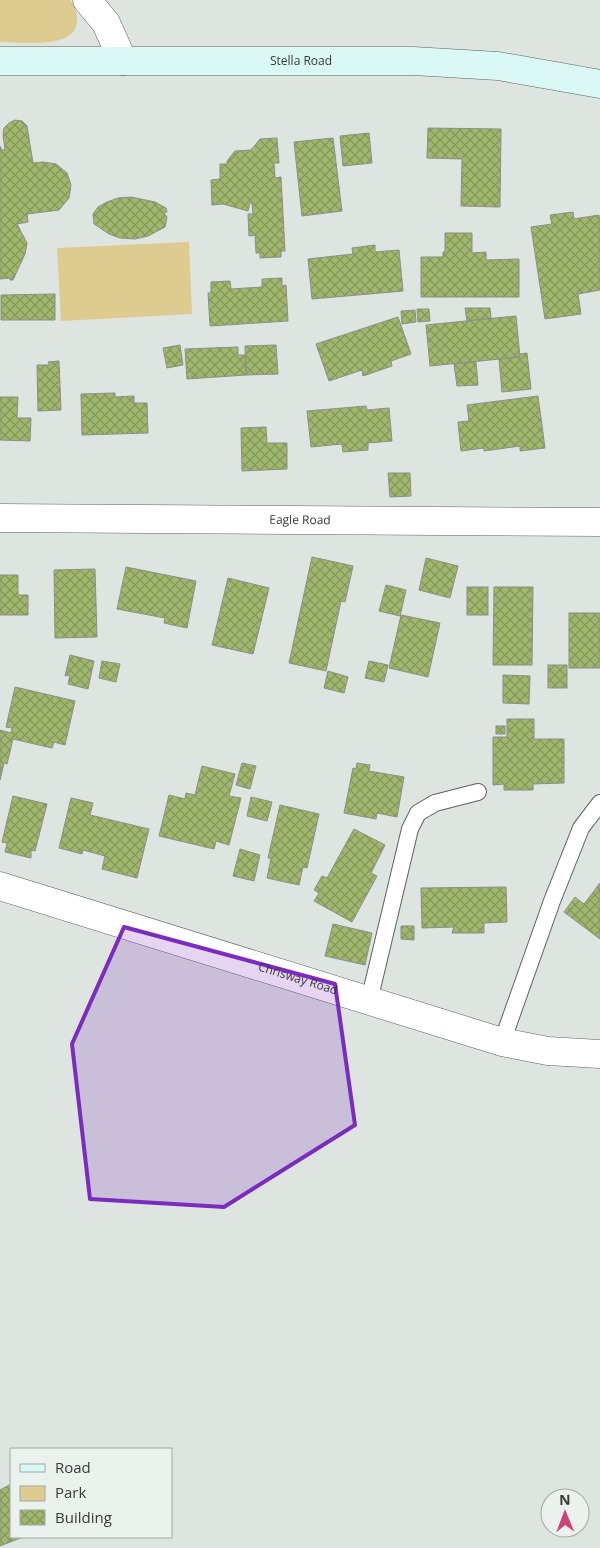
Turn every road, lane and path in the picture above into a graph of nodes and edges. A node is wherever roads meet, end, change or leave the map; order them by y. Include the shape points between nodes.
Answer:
1 (87, 0) edge
2 (0, 61) edge
3 (123, 61) junction
4 (600, 84) edge
5 (0, 518) edge
6 (600, 522) edge
7 (478, 792) dead end
8 (600, 803) edge
9 (0, 886) edge
10 (369, 1001) junction
11 (502, 1042) junction
12 (600, 1054) edge

1 - 3 street via 106,23
2 - 3 main road, Stella Road
3 - 4 main road, Stella Road via 422,61 505,67
5 - 6 street, Eagle Road
7 - 10 lane via 435,803 418,813 410,828
8 - 11 lane via 581,828
9 - 10 street, Chrisway Road
10 - 11 street, Chrisway Road
11 - 12 street, Chrisway Road via 548,1051

